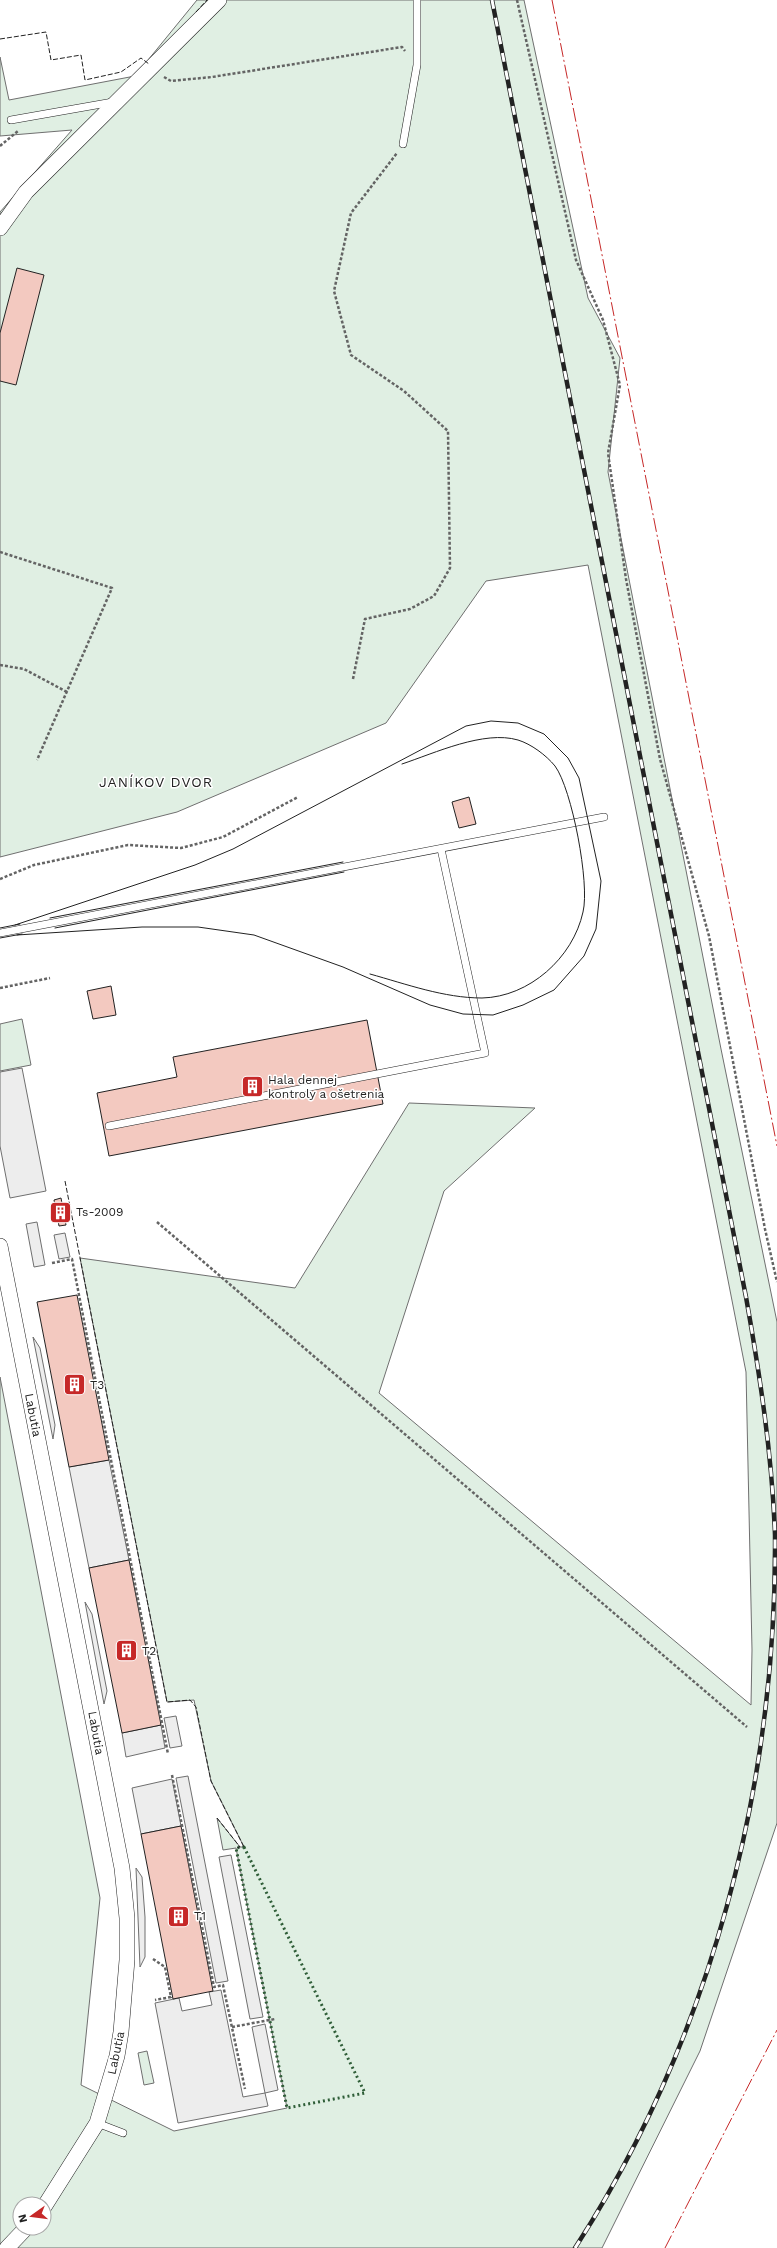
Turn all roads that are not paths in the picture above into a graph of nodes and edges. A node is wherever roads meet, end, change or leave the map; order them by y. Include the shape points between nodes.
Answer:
1 (218, 0) edge
2 (417, 0) edge
3 (117, 101) junction
4 (12, 120) dead end
5 (404, 144) road end
6 (0, 228) edge
7 (604, 817) dead end
8 (441, 849) junction
9 (0, 933) edge
10 (109, 1126) dead end
11 (0, 1246) edge
12 (97, 2123) junction
13 (124, 2133) dead end
14 (51, 2196) edge
15 (18, 2236) edge
16 (7, 2248) edge

1 - 3 street
2 - 5 lane via 417,65
3 - 4 lane
3 - 6 street via 26,192
7 - 8 lane
8 - 9 lane
8 - 10 lane via 485,1053
11 - 12 street, Labutia via 90,1699 125,1893 127,1960 122,2032
12 - 13 lane
12 - 14 street, Labutia
15 - 16 street

